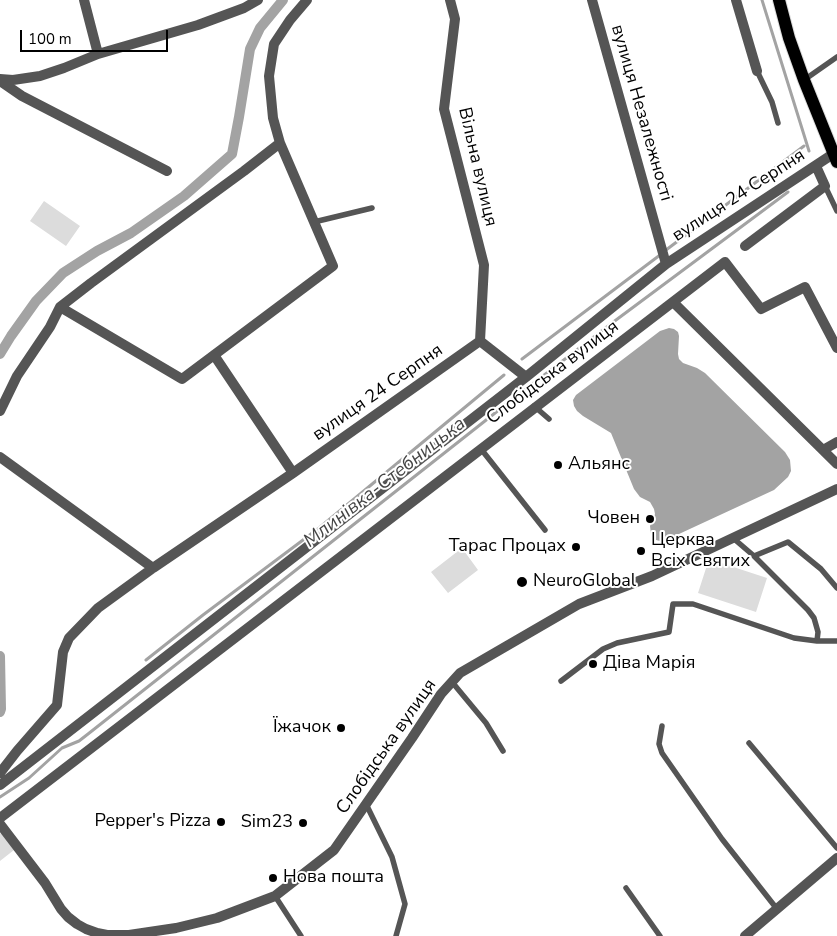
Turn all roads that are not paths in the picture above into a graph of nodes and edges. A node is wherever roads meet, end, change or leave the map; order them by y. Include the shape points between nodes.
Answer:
1 (84, 0) edge
2 (258, 0) edge
3 (307, 0) edge
4 (450, 0) edge
5 (592, 0) edge
6 (736, 0) edge
7 (779, 0) edge
8 (243, 4) edge
9 (98, 54) junction
10 (837, 57) edge
11 (756, 71) joint
12 (0, 80) edge
13 (804, 80) junction
14 (778, 123) dead end
15 (280, 143) junction
16 (834, 150) edge
17 (816, 166) junction
18 (167, 171) dead end
19 (825, 186) junction
20 (372, 208) dead end
21 (837, 211) edge
22 (314, 222) junction
23 (745, 246) dead end
24 (666, 264) junction
25 (673, 302) junction
26 (60, 307) junction
27 (480, 341) junction
28 (837, 348) edge
29 (214, 355) junction
30 (526, 377) junction
31 (535, 407) junction
32 (0, 411) edge
33 (549, 419) dead end
34 (837, 442) edge
35 (481, 449) junction
36 (823, 450) junction
37 (0, 457) edge
38 (837, 464) edge
39 (293, 473) junction
40 (837, 490) edge
41 (544, 530) dead end
42 (733, 538) junction
43 (754, 556) junction
44 (153, 568) junction
45 (837, 588) edge
46 (817, 641) junction
47 (837, 641) edge
48 (561, 681) dead end
49 (452, 682) junction
50 (662, 726) dead end
51 (749, 743) dead end
52 (503, 751) dead end
53 (0, 773) edge
54 (0, 785) edge
55 (366, 804) junction
56 (0, 818) edge
57 (0, 824) edge
58 (837, 848) edge
59 (837, 858) edge
60 (626, 888) dead end
61 (275, 896) junction
62 (777, 909) junction
63 (301, 936) edge
64 (396, 936) edge
65 (660, 936) edge
66 (745, 936) edge

1 - 9 street
2 - 8 street
3 - 15 street via 274,44 269,76 273,118
4 - 27 street, Вільна вулиця via 454,20 444,109 484,265
5 - 24 street, вулиця Незалежності
6 - 11 street
7 - 13 main road
8 - 9 street via 198,25
9 - 12 street via 40,76
10 - 13 lane
11 - 14 lane via 772,102
12 - 18 street via 22,96
13 - 16 main road
15 - 22 street
15 - 26 street
16 - 17 street, вулиця 24 Серпня
17 - 19 street
17 - 24 street, вулиця 24 Серпня
19 - 21 lane
19 - 23 street
20 - 22 lane
22 - 29 street via 333,266
24 - 30 street, вулиця 24 Серпня
25 - 28 street, Слобідська вулиця via 725,262 761,309 805,287
25 - 31 street, Слобідська вулиця
25 - 36 street
26 - 29 street via 182,380
26 - 32 street via 16,376
27 - 30 street
27 - 39 street, вулиця 24 Серпня
29 - 39 street
30 - 54 street, вулиця 24 Серпня
31 - 33 lane
31 - 35 street, Слобідська вулиця
34 - 36 street
35 - 41 lane
35 - 56 street, Слобідська вулиця
36 - 38 street
37 - 44 street
39 - 44 street, вулиця 24 Серпня
40 - 42 street, Слобідська вулиця
42 - 43 lane
42 - 49 street, Слобідська вулиця via 652,576 579,604 460,673
43 - 45 lane via 788,542
43 - 46 lane via 814,618
44 - 53 street, вулиця 24 Серпня via 98,608 69,638 63,652 57,705
46 - 47 lane
46 - 48 lane via 794,638 693,604 673,604 669,632 603,649
49 - 52 lane via 486,722
49 - 55 street, Слобідська вулиця
50 - 62 lane via 659,744 662,752 722,840
51 - 58 lane
55 - 61 street, Слобідська вулиця via 334,850
55 - 64 lane via 392,858 405,904
57 - 61 street, Слобідська вулиця via 68,917 86,930 97,933 130,935 176,928 217,918
59 - 62 street
60 - 65 lane
61 - 63 lane
62 - 66 street

